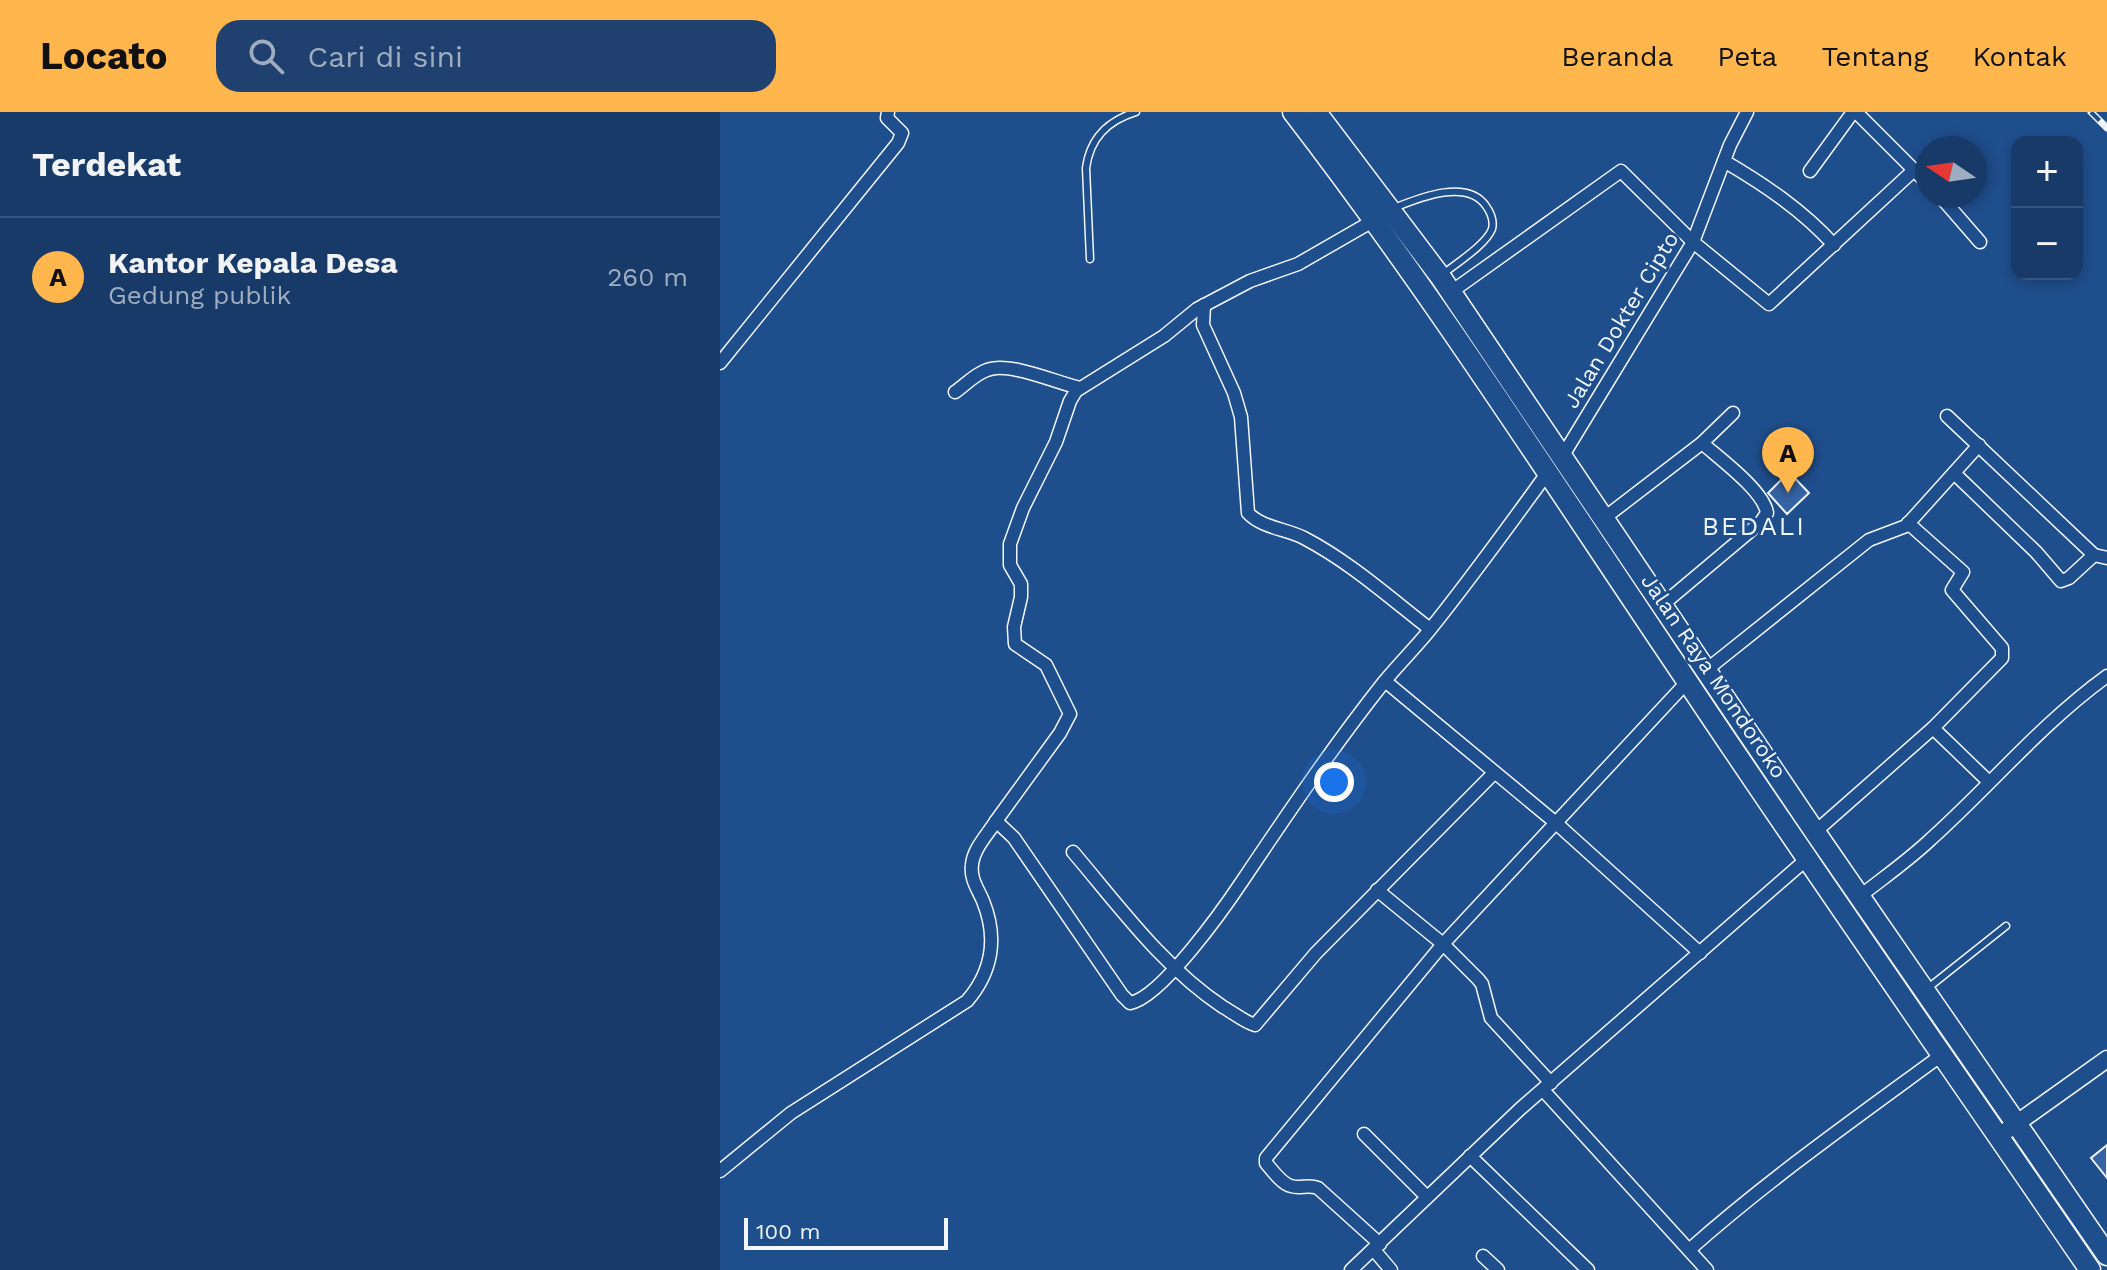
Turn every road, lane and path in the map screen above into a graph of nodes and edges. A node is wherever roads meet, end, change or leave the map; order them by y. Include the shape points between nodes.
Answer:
1 (888, 112) edge
2 (1136, 112) edge
3 (1293, 112) edge
4 (1316, 112) edge
5 (1747, 112) edge
6 (1855, 112) edge
7 (1724, 161) junction
8 (1810, 171) dead end
9 (1913, 171) joint
10 (1950, 208) edge
11 (1383, 215) junction
12 (1693, 242) junction
13 (1980, 242) dead end
14 (1834, 245) junction
15 (1090, 259) dead end
16 (1445, 284) junction
17 (1423, 291) junction
18 (1204, 305) junction
19 (720, 363) edge
20 (1085, 384) junction
21 (955, 392) dead end
22 (1733, 413) dead end
23 (1947, 416) dead end
24 (1702, 443) junction
25 (1979, 445) junction
26 (1555, 464) junction
27 (1954, 473) junction
28 (1603, 519) junction
29 (1908, 523) junction
30 (2100, 556) edge
31 (1661, 606) junction
32 (1430, 629) junction
33 (1705, 671) junction
34 (2107, 676) edge
35 (1385, 681) junction
36 (1687, 682) junction
37 (1933, 728) junction
38 (1494, 773) junction
39 (1989, 782) junction
40 (1778, 796) junction
41 (996, 821) junction
42 (1556, 823) junction
43 (1815, 832) junction
44 (1073, 852) dead end
45 (1808, 858) junction
46 (1377, 890) junction
47 (1859, 897) junction
48 (2006, 926) dead end
49 (1443, 944) junction
50 (1700, 953) junction
51 (1174, 967) junction
52 (1925, 990) junction
53 (1943, 1054) junction
54 (2107, 1059) edge
55 (1547, 1087) junction
56 (2016, 1124) junction
57 (1364, 1134) dead end
58 (1999, 1136) junction
59 (1470, 1156) junction
60 (720, 1171) edge
61 (1427, 1197) junction
62 (1377, 1247) junction
63 (1689, 1250) junction
64 (2107, 1255) edge
65 (1483, 1256) dead end
66 (1351, 1270) edge
67 (1391, 1270) edge
68 (1498, 1270) edge
69 (1588, 1270) edge
70 (1707, 1270) edge
71 (2090, 1270) edge

1 - 19 street via 887,118 902,133 898,143
2 - 15 lane via 1113,121 1091,143 1086,168
3 - 11 highway, Jalan Raya Mondoroko
4 - 11 highway, Jalan Raya Mondoroko
5 - 7 street, Jalan Dokter Cipto
6 - 8 street
6 - 9 street
7 - 12 street, Jalan Dokter Cipto
7 - 14 street via 1775,192
9 - 14 street
10 - 13 street
11 - 16 highway, Jalan Raya Mondoroko
11 - 16 lane via 1448,192 1479,197 1493,218 1492,230
11 - 17 highway, Jalan Raya Mondoroko
11 - 18 street via 1298,264
12 - 14 street via 1769,304
12 - 16 street via 1619,171
12 - 26 street, Jalan Dokter Cipto
16 - 17 lane
16 - 26 highway, Jalan Raya Mondoroko
17 - 26 highway, Jalan Raya Mondoroko
18 - 20 street
18 - 32 street via 1203,325 1241,417 1248,513 1334,556
20 - 21 street via 991,368
20 - 41 street via 1070,401 1009,552 1021,584 1014,641 1046,665 1070,714
22 - 24 street
23 - 25 street
24 - 28 street
24 - 31 street via 1742,478 1767,513
25 - 27 street
25 - 30 street
26 - 28 highway, Jalan Raya Mondoroko
26 - 32 street, Jalan Dokter Cipto
26 - 36 highway, Jalan Raya Mondoroko
27 - 29 street
27 - 30 street via 2061,581
28 - 31 highway, Jalan Raya Mondoroko
29 - 33 street via 1869,540
29 - 37 street via 1963,572 1952,590 2004,652
31 - 33 highway, Jalan Raya Mondoroko
32 - 35 street, Jalan Dokter Cipto
33 - 40 highway, Jalan Raya Mondoroko
34 - 39 street
35 - 38 street
35 - 51 street, Jalan Dokter Cipto via 1225,907
36 - 40 highway, Jalan Raya Mondoroko
36 - 42 street
37 - 39 street
37 - 43 street
38 - 42 street
38 - 46 street
39 - 47 street via 1930,840
40 - 43 highway, Jalan Raya Mondoroko
40 - 45 highway, Jalan Raya Mondoroko
41 - 51 street, Jalan Dokter Cipto via 1014,838 1127,1001 1141,999
41 - 60 street via 972,865 991,931 980,986 967,1001 791,1113
42 - 49 street
42 - 50 street
43 - 47 highway, Jalan Raya Mondoroko
44 - 51 street
45 - 50 street
45 - 53 highway, Jalan Raya Mondoroko
46 - 49 street
46 - 51 street via 1255,1025 1208,997
47 - 52 highway, Jalan Raya Mondoroko
48 - 52 lane
49 - 55 street via 1482,984 1491,1018
49 - 62 street via 1265,1160 1290,1186 1318,1188
50 - 55 street
52 - 56 highway, Jalan Raya Mondoroko
53 - 58 highway, Jalan Raya Mondoroko
53 - 63 street
54 - 56 street
55 - 59 street
55 - 63 street
56 - 58 street
56 - 64 highway, Jalan Raya Mondoroko
57 - 61 street
58 - 71 highway, Jalan Raya Mondoroko
59 - 61 street
59 - 69 street
61 - 62 street
62 - 66 street
62 - 67 street
63 - 70 street
65 - 68 street

